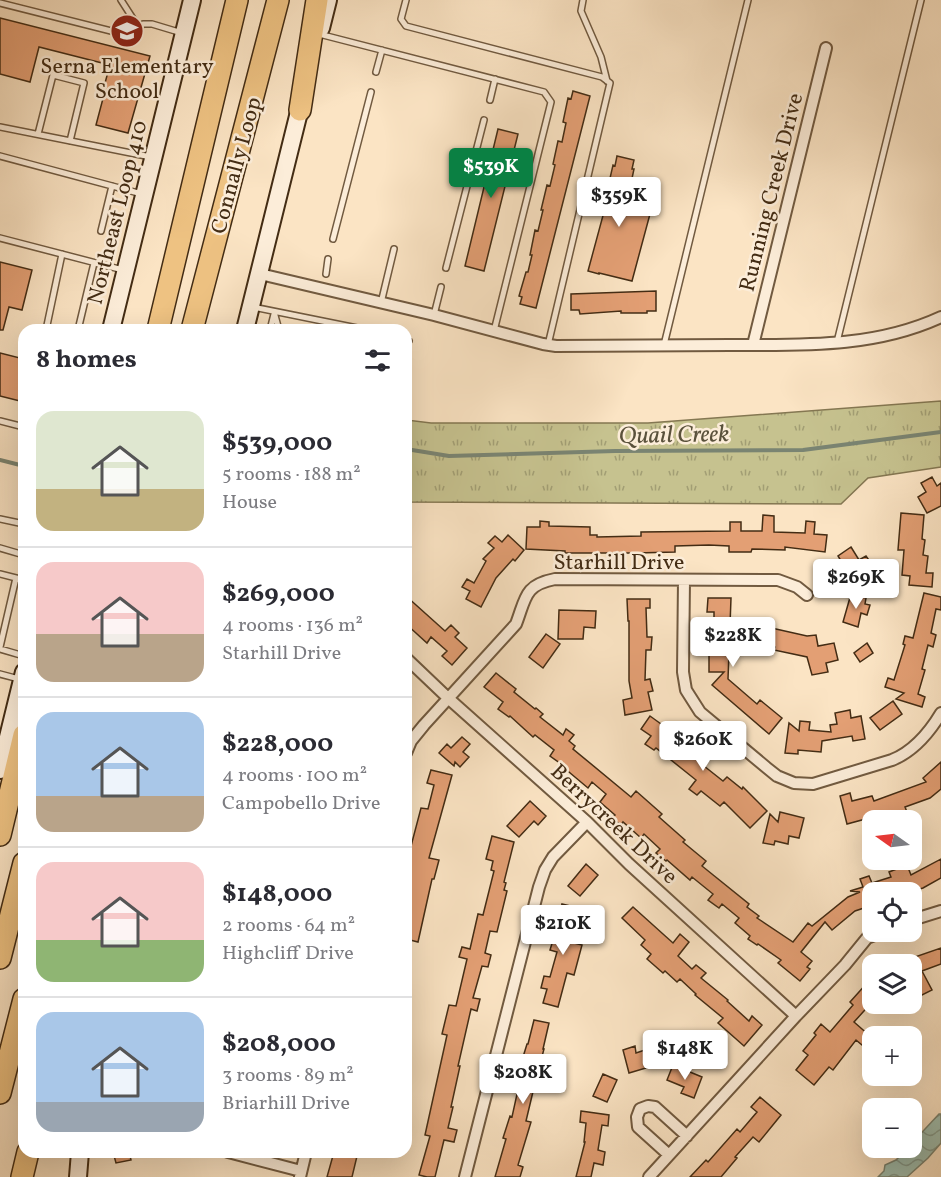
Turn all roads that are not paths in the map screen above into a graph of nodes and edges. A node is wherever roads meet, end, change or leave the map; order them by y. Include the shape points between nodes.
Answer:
1 (121, 0) edge
2 (128, 0) edge
3 (192, 0) edge
4 (237, 0) edge
5 (278, 0) edge
6 (317, 0) edge
7 (328, 0) edge
8 (406, 0) edge
9 (583, 0) edge
10 (748, 0) edge
11 (921, 0) edge
12 (0, 3) edge
13 (126, 8) junction
14 (139, 28) junction
15 (183, 33) junction
16 (320, 34) junction
17 (826, 48) dead end
18 (382, 50) junction
19 (376, 72) dead end
20 (495, 79) junction
21 (607, 81) junction
22 (371, 92) dead end
23 (490, 100) dead end
24 (300, 110) junction
25 (484, 120) dead end
26 (0, 127) edge
27 (38, 134) junction
28 (70, 141) junction
29 (0, 156) edge
30 (153, 158) junction
31 (112, 186) junction
32 (144, 195) junction
33 (188, 208) junction
34 (101, 231) dead end
35 (0, 238) edge
36 (333, 239) dead end
37 (394, 249) dead end
38 (62, 254) junction
39 (328, 259) dead end
40 (94, 263) junction
41 (446, 268) dead end
42 (125, 271) junction
43 (260, 274) junction
44 (326, 274) dead end
45 (441, 288) dead end
46 (381, 303) junction
47 (251, 307) junction
48 (274, 312) junction
49 (434, 315) junction
50 (941, 317) edge
51 (47, 324) edge
52 (79, 324) edge
53 (112, 324) edge
54 (151, 324) edge
55 (159, 324) edge
56 (194, 324) edge
57 (247, 324) edge
58 (271, 324) edge
59 (277, 324) edge
60 (333, 324) edge
61 (494, 331) junction
62 (836, 343) junction
63 (548, 345) junction
64 (664, 345) junction
65 (753, 345) junction
66 (0, 420) edge
67 (18, 425) edge
68 (0, 519) edge
69 (18, 523) edge
70 (0, 548) edge
71 (18, 553) edge
72 (0, 574) edge
73 (16, 578) joint
74 (684, 580) junction
75 (807, 595) dead end
76 (0, 648) edge
77 (18, 654) edge
78 (412, 664) edge
79 (0, 674) edge
80 (18, 676) edge
81 (18, 696) edge
82 (448, 698) junction
83 (941, 713) edge
84 (412, 740) edge
85 (18, 760) edge
86 (0, 770) edge
87 (587, 822) junction
88 (0, 835) edge
89 (18, 887) edge
90 (941, 911) edge
91 (922, 917) edge
92 (864, 942) edge
93 (0, 958) edge
94 (796, 1016) junction
95 (18, 1022) edge
96 (0, 1093) edge
97 (687, 1136) junction
98 (669, 1155) junction
99 (27, 1158) edge
100 (80, 1158) edge
101 (248, 1158) edge
102 (305, 1158) edge
103 (301, 1174) edge
104 (22, 1177) edge
105 (78, 1177) edge
106 (465, 1177) edge
107 (649, 1177) edge

1 - 13 lane
2 - 13 lane
3 - 15 main road, Northeast Loop 410
4 - 33 highway, Connally Loop
5 - 56 highway, Connally Loop
6 - 24 highway
7 - 16 main road
8 - 21 lane via 401,19 406,26
9 - 21 lane via 581,12
10 - 64 lane
11 - 62 lane
12 - 14 lane via 127,35
13 - 14 lane
14 - 15 lane via 152,24
15 - 30 main road, Northeast Loop 410
16 - 18 lane
16 - 24 main road
17 - 65 street, Running Creek Drive
18 - 19 lane
18 - 20 lane
20 - 23 lane
20 - 61 lane via 544,92 551,102
21 - 63 lane via 610,83
22 - 36 lane
24 - 43 main road
25 - 41 lane
26 - 27 lane
27 - 28 lane
27 - 28 lane via 53,75 84,83
28 - 30 lane
29 - 31 lane
30 - 32 main road, Northeast Loop 410
31 - 32 lane
31 - 34 lane
32 - 42 main road, Northeast Loop 410
33 - 54 highway
33 - 55 highway, Connally Loop
35 - 38 lane
37 - 46 lane
38 - 40 lane
38 - 51 lane
39 - 44 lane
40 - 42 lane
40 - 52 lane
42 - 53 main road, Northeast Loop 410
43 - 46 street
43 - 47 main road
45 - 49 lane
46 - 49 street
47 - 48 lane
47 - 57 main road
48 - 58 lane
48 - 59 lane
48 - 60 lane
49 - 61 street
50 - 62 street via 894,334
61 - 63 street
62 - 65 street
63 - 64 street
64 - 65 street
66 - 67 lane
68 - 69 lane
70 - 71 lane
72 - 73 lane
73 - 76 lane
74 - 75 street, Starhill Drive via 778,580
74 - 82 street, Starhill Drive via 542,581 529,591 516,624
74 - 83 street via 686,690 700,712 777,776 794,783 813,783 892,760 919,743
76 - 77 lane
78 - 82 street, Berrycreek Drive
79 - 80 lane
81 - 86 main road
82 - 84 street, Starhill Drive
82 - 87 street, Berrycreek Drive
85 - 88 highway
87 - 94 street, Berrycreek Drive
87 - 106 street via 554,857 539,887
89 - 93 highway
90 - 91 street
92 - 94 street
94 - 97 street
95 - 96 highway
97 - 98 street
97 - 98 street via 655,1107 640,1109 638,1127
98 - 107 street
99 - 104 highway
100 - 105 main road
101 - 103 street
102 - 103 street

